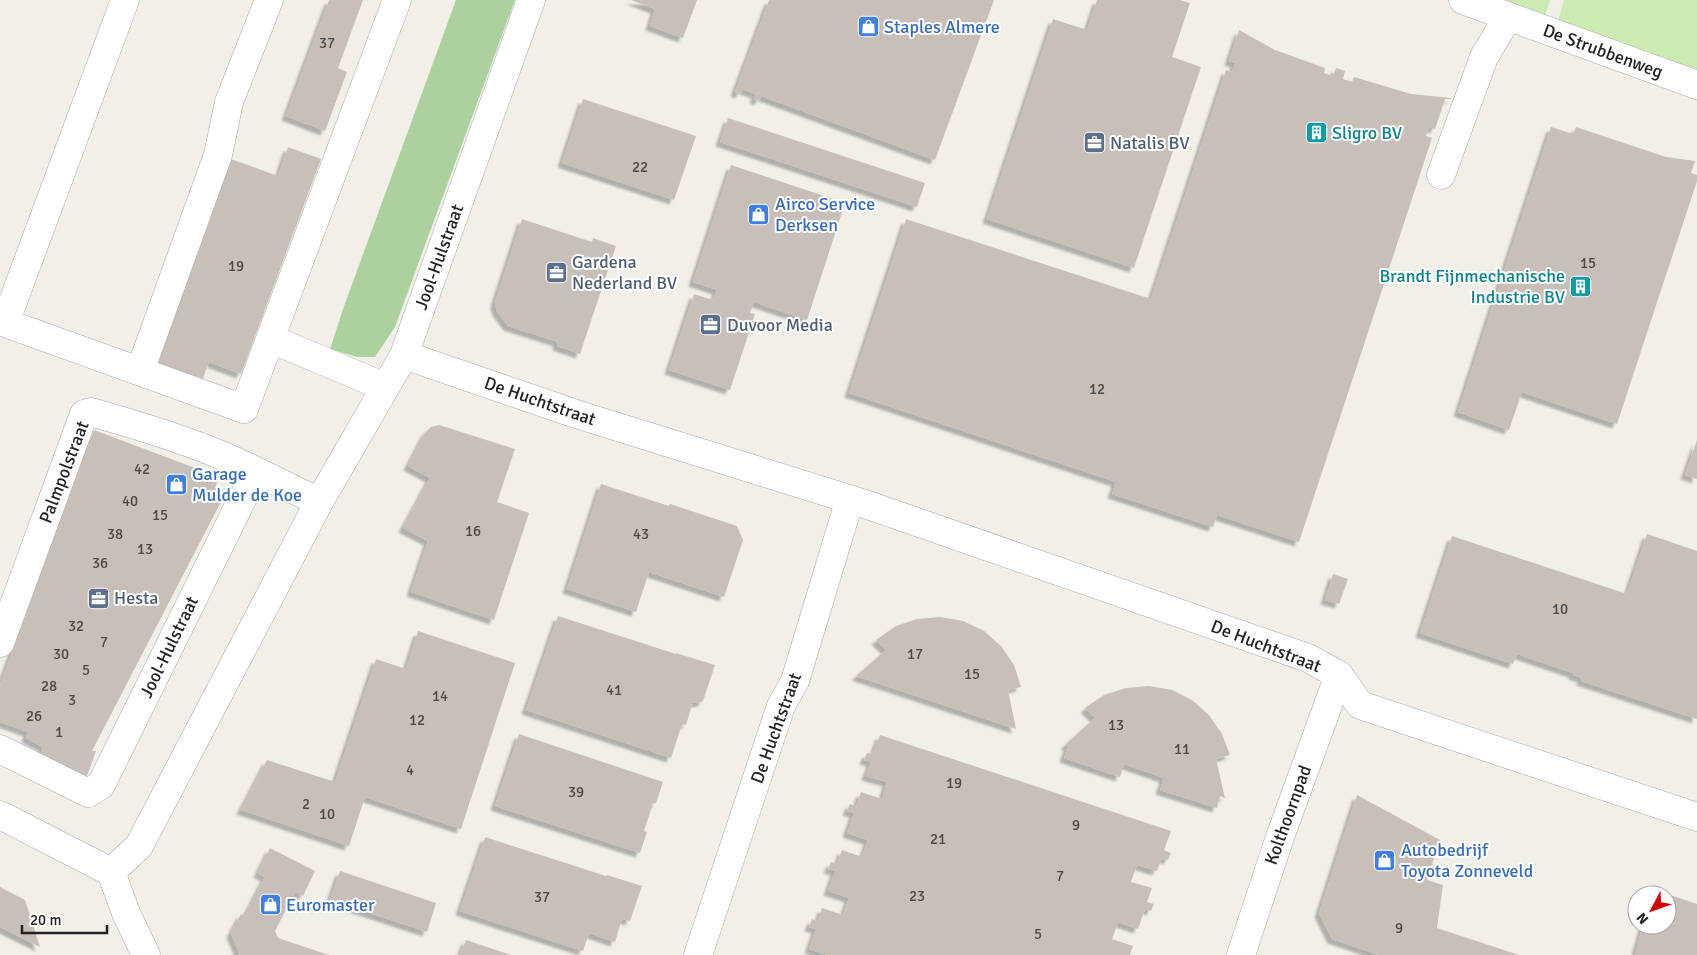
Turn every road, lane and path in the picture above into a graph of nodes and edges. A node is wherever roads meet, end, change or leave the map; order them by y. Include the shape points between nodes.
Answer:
1 (125, 0) edge
2 (269, 0) edge
3 (397, 0) edge
4 (531, 0) edge
5 (1463, 0) edge
6 (1508, 17) junction
7 (1697, 85) edge
8 (1441, 175) dead end
9 (2, 322) edge
10 (270, 339) junction
11 (404, 355) junction
12 (140, 371) junction
13 (385, 386) junction
14 (256, 471) junction
15 (850, 499) junction
16 (319, 502) junction
17 (0, 643) edge
18 (1339, 675) junction
19 (0, 750) edge
20 (0, 815) edge
21 (1697, 817) edge
22 (111, 872) junction
23 (146, 955) edge
24 (698, 955) edge
25 (1240, 955) edge

1 - 9 street
2 - 12 street via 229,102 218,155
3 - 10 street
4 - 11 street, Jool-Hulstraat
5 - 6 street, De Strubbenweg
6 - 7 street, De Strubbenweg
6 - 8 street via 1484,57
9 - 12 street
10 - 12 street via 244,409
10 - 13 street
11 - 13 street, Jool-Hulstraat
11 - 15 street, De Huchtstraat via 576,414
13 - 16 street, Jool-Hulstraat
14 - 16 street
14 - 17 street, Palmpolstraat via 150,429 91,412 84,414
14 - 19 street, Jool-Hulstraat via 101,785 88,793
15 - 18 street, De Huchtstraat via 1308,658
15 - 24 street, De Huchtstraat via 795,681 781,706
16 - 22 street, Jool-Hulstraat via 139,846
18 - 21 street, De Huchtstraat via 1360,706
18 - 25 street, Kolthoornpad
20 - 22 street
22 - 23 street

